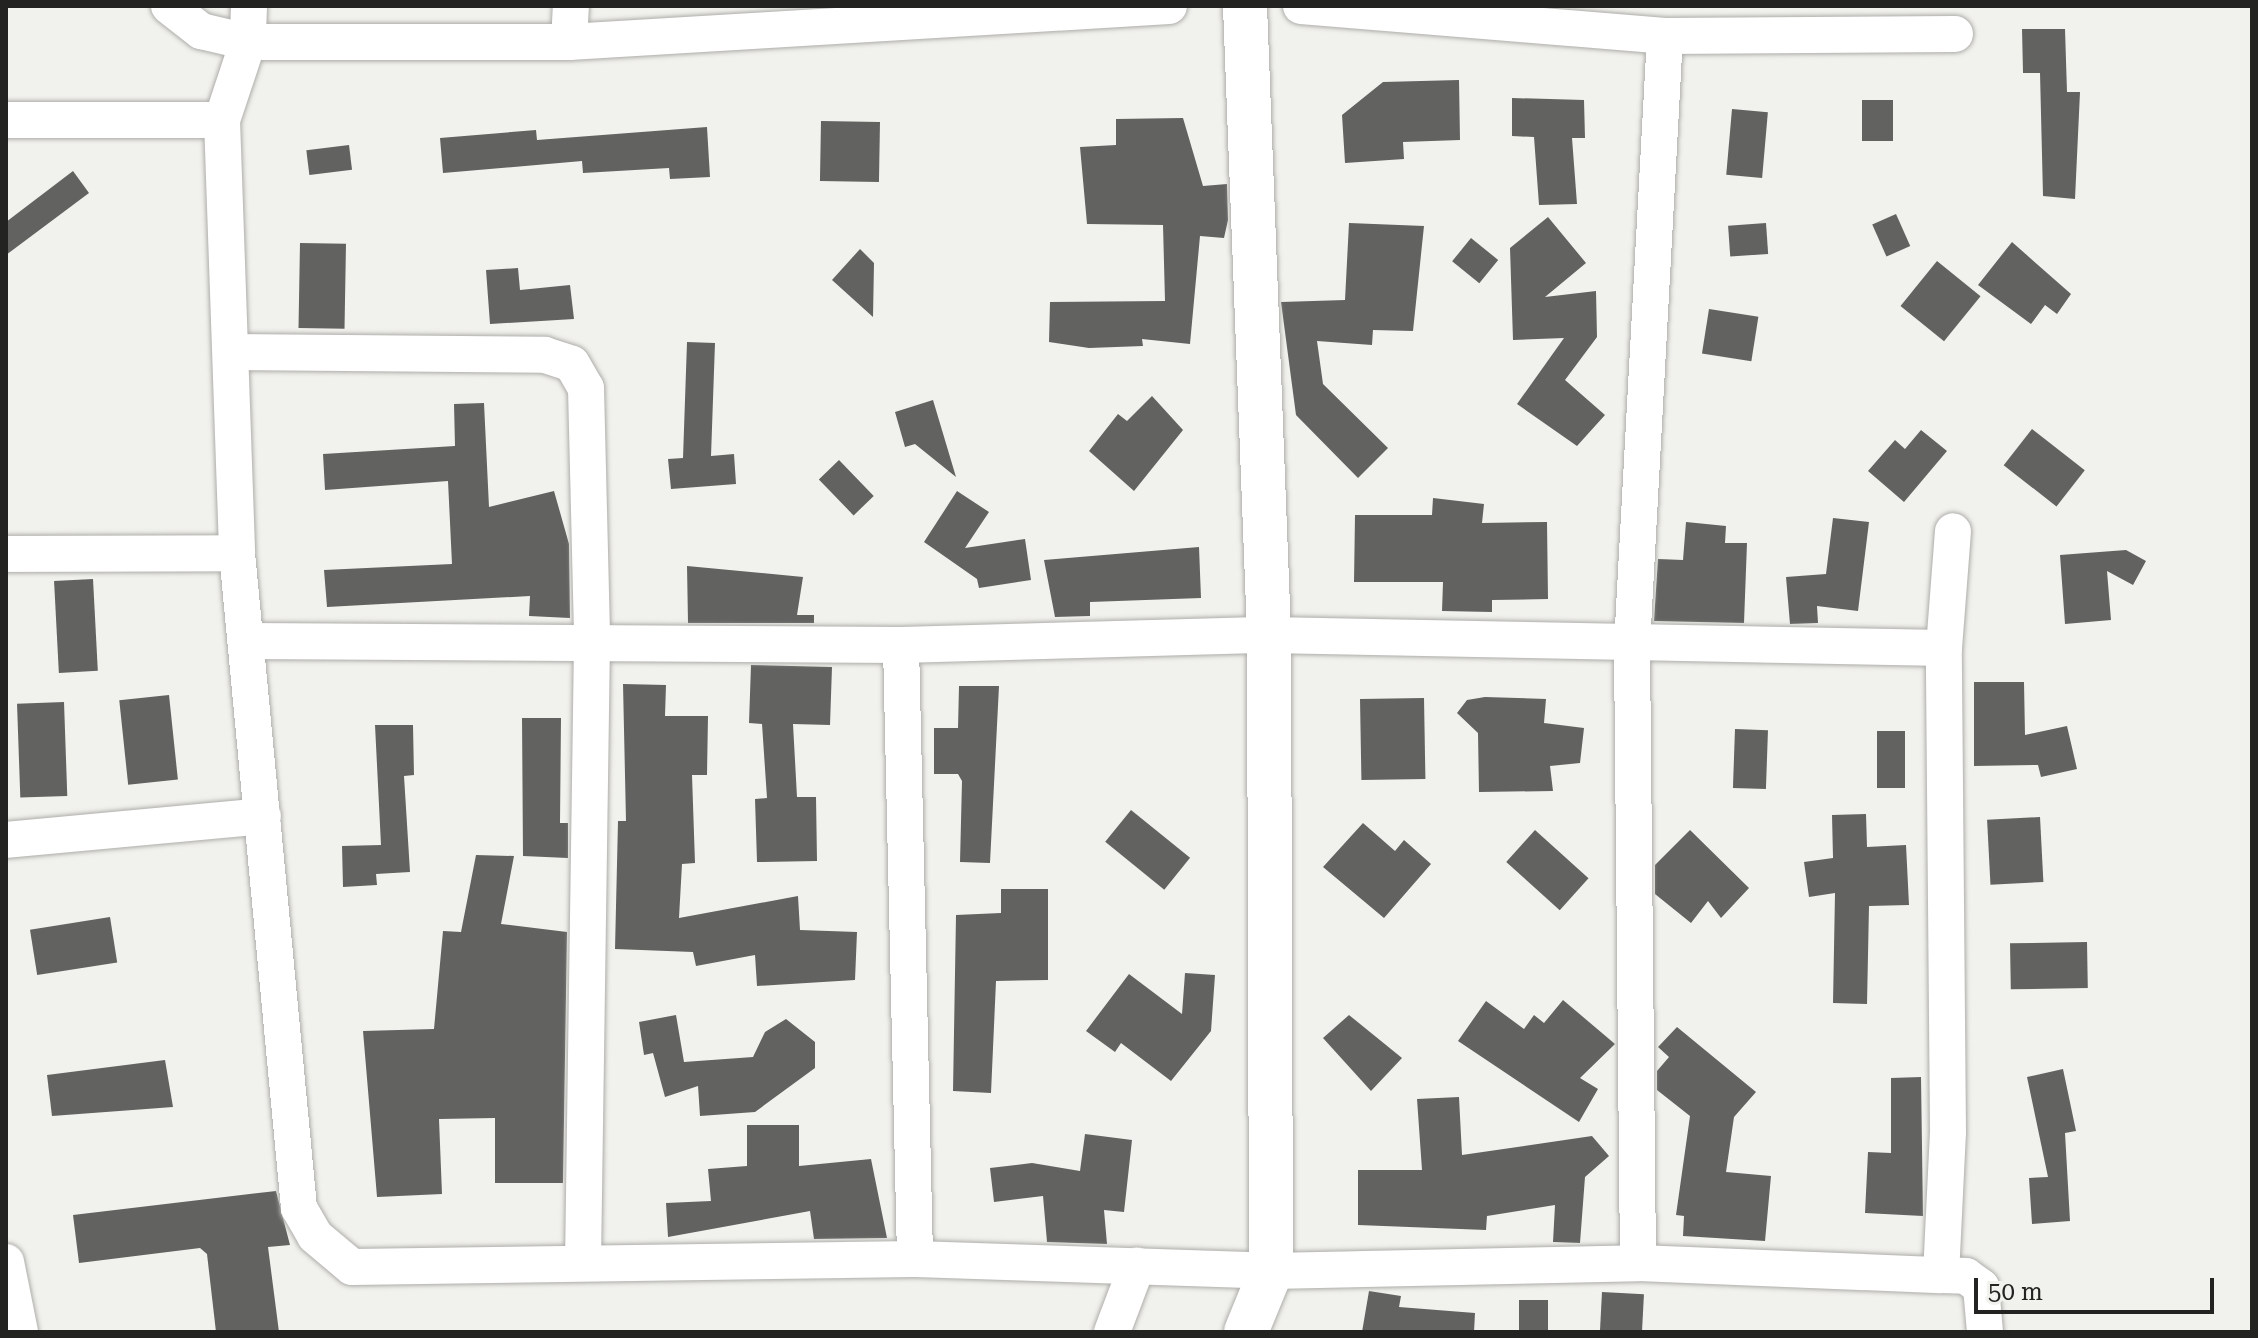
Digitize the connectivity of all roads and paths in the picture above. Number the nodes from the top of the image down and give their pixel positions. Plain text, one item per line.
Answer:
1 (169, 6) edge
2 (249, 6) edge
3 (571, 6) edge
4 (1169, 6) edge
5 (1245, 6) edge
6 (1301, 6) edge
7 (1955, 34) dead end
8 (1665, 36) junction
9 (248, 42) junction
10 (569, 42) junction
11 (6, 120) edge
12 (222, 120) junction
13 (231, 352) junction
14 (1953, 531) dead end
15 (237, 553) junction
16 (6, 554) edge
17 (1269, 635) junction
18 (247, 641) junction
19 (592, 642) junction
20 (901, 645) junction
21 (1632, 645) junction
22 (1944, 648) junction
23 (263, 816) junction
24 (6, 840) edge
25 (915, 1259) junction
26 (6, 1262) edge
27 (583, 1263) junction
28 (1638, 1263) junction
29 (1137, 1266) junction
30 (1271, 1271) junction
31 (1941, 1275) junction
32 (20, 1332) edge
33 (1112, 1332) edge
34 (1246, 1332) edge
35 (1985, 1332) edge

1 - 9 street
2 - 9 street
3 - 10 street
4 - 10 street
5 - 17 street
6 - 8 street
7 - 8 street
8 - 21 street
9 - 10 street
9 - 12 street
11 - 12 street
12 - 13 street
13 - 15 street
13 - 19 street
14 - 22 street
15 - 16 street
15 - 18 street
17 - 20 street
17 - 21 street
17 - 30 street
18 - 19 street
18 - 23 street
19 - 20 street
19 - 27 street
20 - 25 street
21 - 22 street
21 - 28 street
22 - 31 street
23 - 24 street
23 - 27 street
25 - 27 street
25 - 29 street
26 - 32 street
28 - 30 street
28 - 31 street
29 - 30 street
29 - 33 street
30 - 34 street
31 - 35 street

